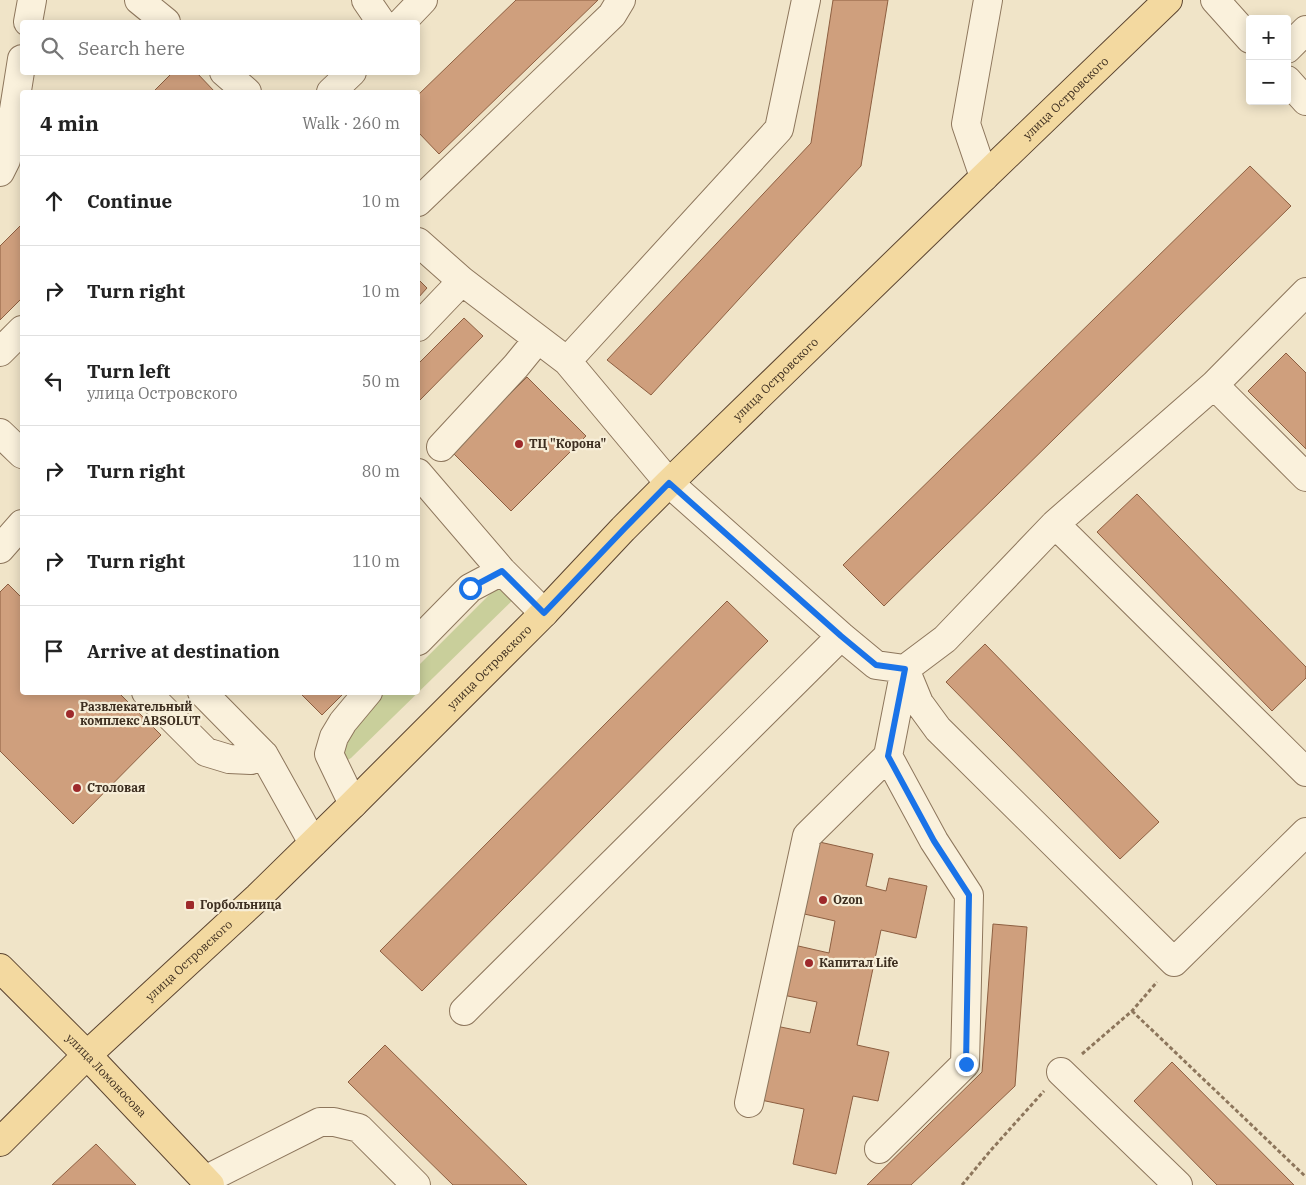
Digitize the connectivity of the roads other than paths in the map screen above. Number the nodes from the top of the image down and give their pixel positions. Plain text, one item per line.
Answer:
1 (32, 0) edge
2 (140, 0) edge
3 (366, 0) edge
4 (423, 0) edge
5 (621, 0) edge
6 (806, 0) edge
7 (988, 0) edge
8 (1168, 0) edge
9 (1215, 0) edge
10 (28, 20) edge
11 (164, 20) edge
12 (380, 20) edge
13 (404, 20) edge
14 (1306, 30) edge
15 (1246, 35) edge
16 (1291, 44) edge
17 (20, 72) edge
18 (227, 75) edge
19 (349, 75) edge
20 (1291, 84) edge
21 (245, 90) edge
22 (333, 90) edge
23 (1306, 101) edge
24 (0, 172) edge
25 (984, 177) junction
26 (420, 200) edge
27 (420, 244) edge
28 (462, 281) junction
29 (1306, 292) edge
30 (420, 325) edge
31 (20, 332) edge
32 (538, 340) junction
33 (0, 352) edge
34 (567, 361) junction
35 (1214, 385) junction
36 (0, 433) edge
37 (441, 447) dead end
38 (20, 452) edge
39 (420, 475) edge
40 (1306, 477) edge
41 (669, 483) junction
42 (1054, 524) junction
43 (20, 526) edge
44 (0, 549) edge
45 (502, 571) junction
46 (544, 613) junction
47 (841, 636) junction
48 (420, 639) edge
49 (905, 669) junction
50 (149, 695) edge
51 (205, 695) edge
52 (366, 695) edge
53 (264, 755) junction
54 (888, 756) junction
55 (1306, 772) edge
56 (353, 804) junction
57 (1306, 832) edge
58 (313, 843) junction
59 (0, 968) edge
60 (464, 1011) dead end
61 (87, 1055) junction
62 (1061, 1072) dead end
63 (749, 1103) dead end
64 (0, 1142) edge
65 (879, 1150) dead end
66 (208, 1183) edge
67 (416, 1185) edge
68 (1178, 1185) edge

1 - 10 lane
2 - 11 lane
3 - 12 lane
4 - 13 lane
5 - 26 lane
6 - 34 lane
7 - 25 lane
8 - 25 main road, улица Островского
9 - 15 lane
14 - 16 lane
17 - 24 lane
18 - 21 lane
19 - 22 lane
20 - 23 lane
25 - 41 main road, улица Островского
27 - 28 lane
28 - 30 lane
28 - 32 lane
29 - 35 lane
31 - 33 lane
32 - 34 lane
32 - 37 lane
34 - 41 lane
35 - 40 lane
35 - 42 lane
36 - 38 lane
39 - 45 lane
41 - 46 main road, улица Островского
41 - 47 lane
42 - 49 lane
42 - 55 lane
43 - 44 lane
45 - 46 lane
45 - 48 lane
46 - 56 main road, улица Островского
47 - 49 lane
47 - 60 lane
49 - 54 lane
49 - 57 lane
50 - 53 lane
51 - 53 lane
52 - 56 lane
53 - 58 lane
54 - 63 lane
54 - 65 lane
56 - 58 main road, улица Островского
58 - 61 main road, улица Островского
59 - 61 main road, улица Ломоносова
61 - 64 main road, улица Островского
61 - 66 main road, улица Ломоносова
62 - 68 lane
66 - 67 lane

